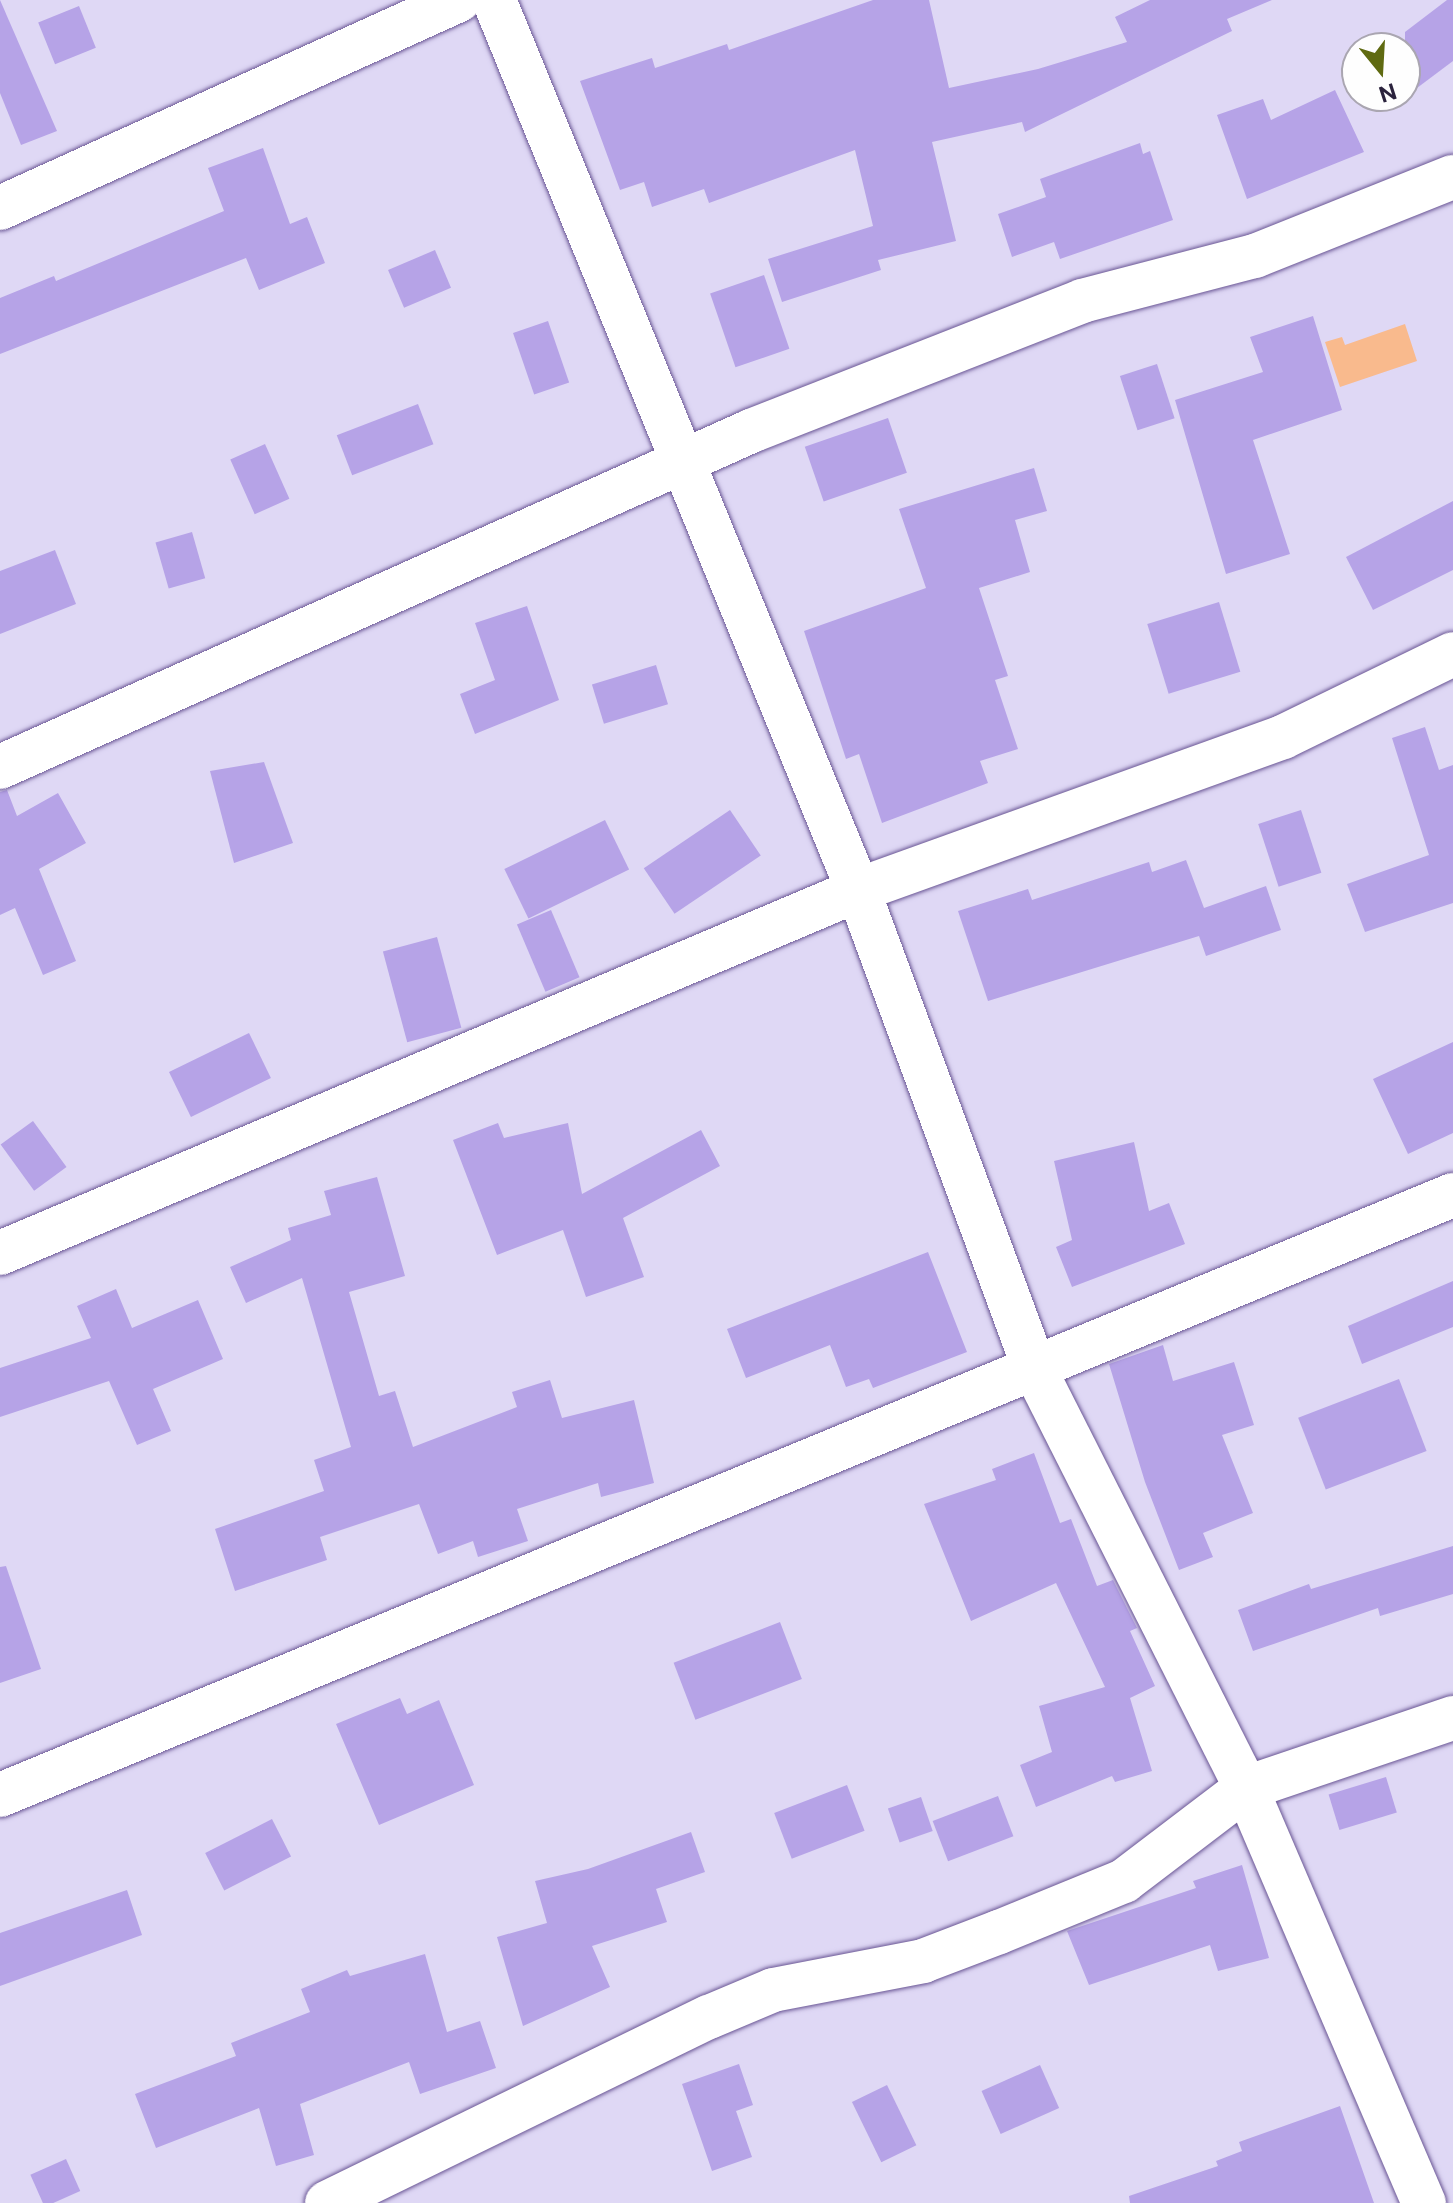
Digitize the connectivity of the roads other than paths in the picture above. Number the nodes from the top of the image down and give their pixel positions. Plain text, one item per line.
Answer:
1 (459, 0) edge
2 (494, 0) edge
3 (1453, 177) edge
4 (0, 208) edge
5 (684, 465) junction
6 (1453, 654) edge
7 (0, 767) edge
8 (858, 890) junction
9 (1453, 1195) edge
10 (0, 1253) edge
11 (1035, 1370) junction
12 (1453, 1718) edge
13 (1246, 1788) junction
14 (0, 1795) edge
15 (327, 2203) edge
16 (1424, 2203) edge

1 - 4 street
2 - 5 street
3 - 5 street
5 - 7 street
5 - 8 street
6 - 8 street
8 - 10 street
8 - 11 street
9 - 11 street
11 - 13 street
11 - 14 street
12 - 13 street
13 - 15 street
13 - 16 street

